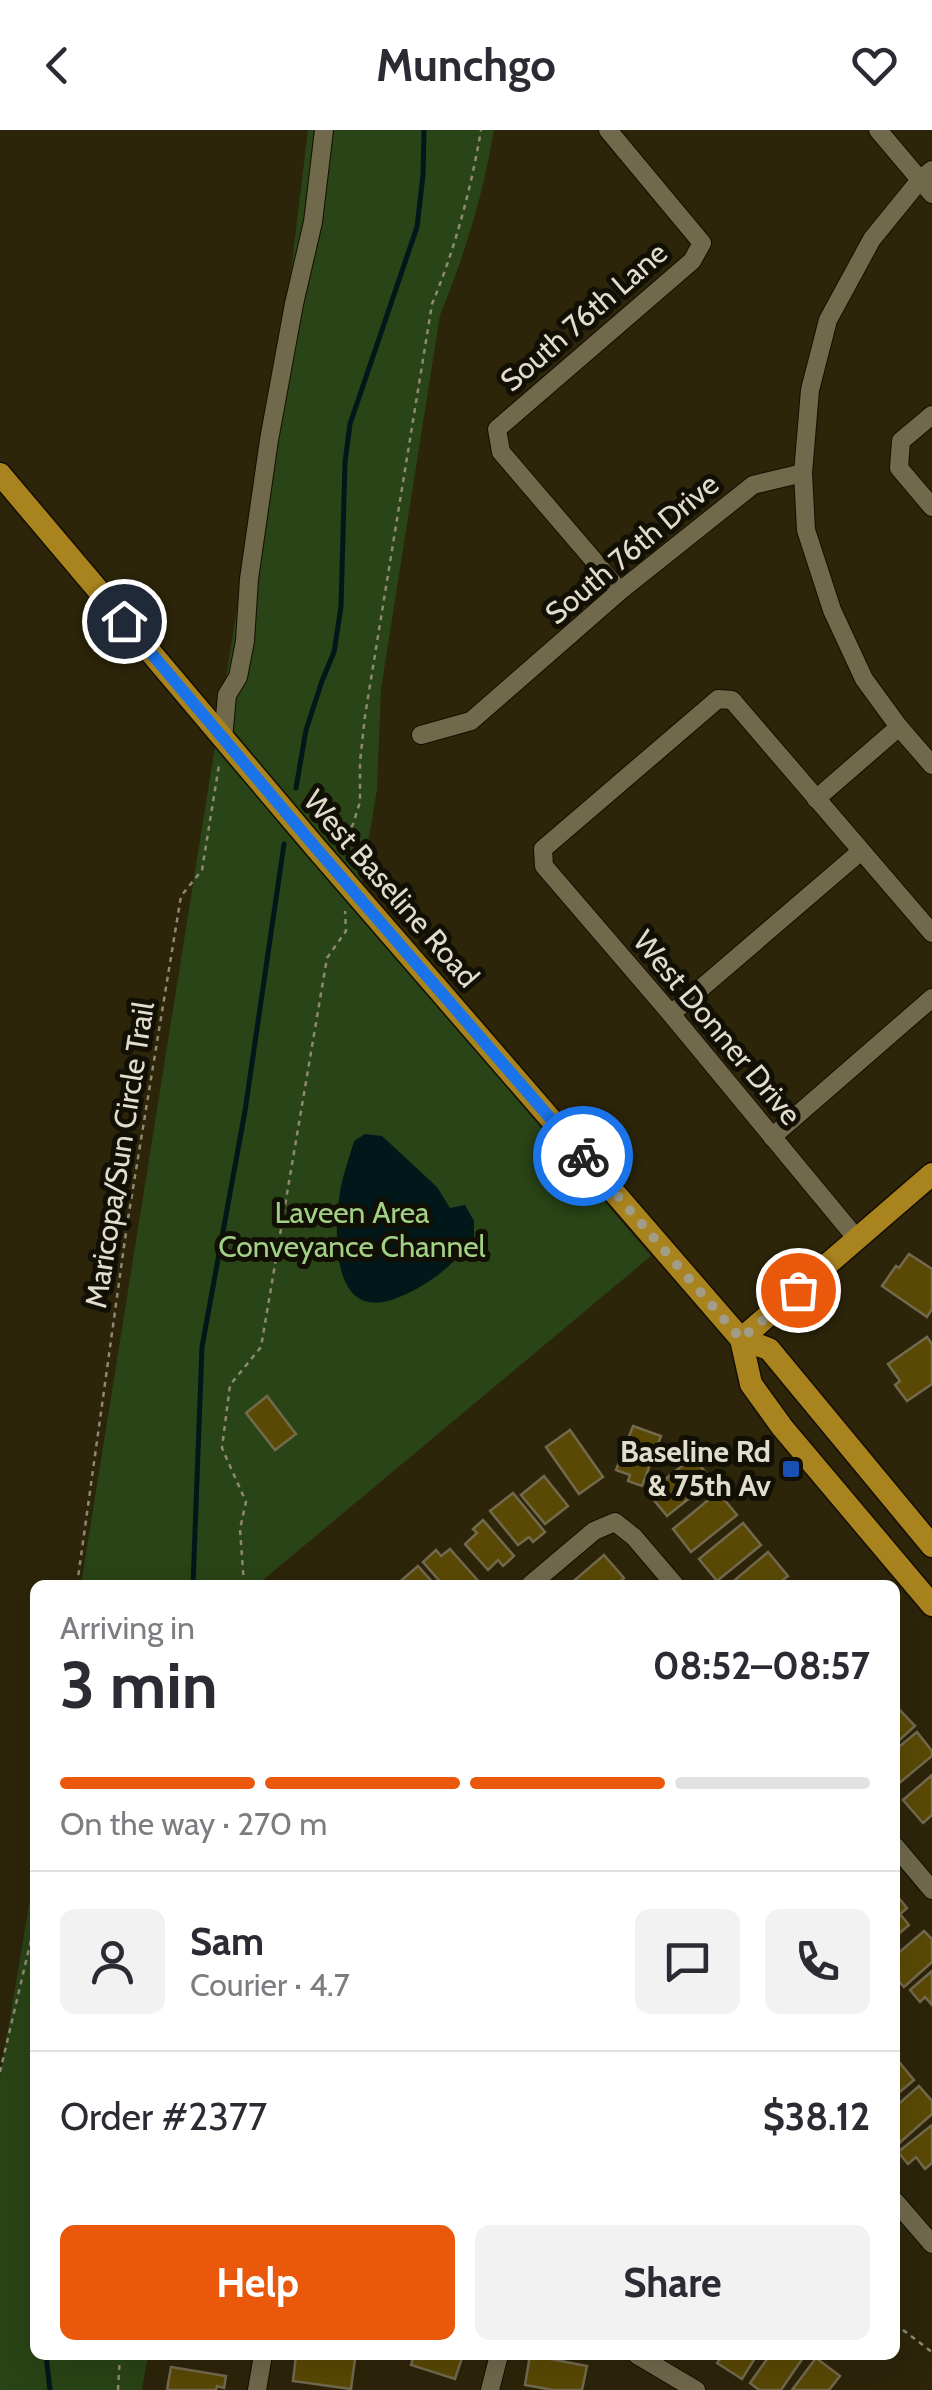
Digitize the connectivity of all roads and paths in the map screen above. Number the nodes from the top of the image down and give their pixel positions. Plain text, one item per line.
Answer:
1 (324, 130) edge
2 (481, 130) edge
3 (608, 130) edge
4 (878, 130) edge
5 (928, 181) edge
6 (932, 415) edge
7 (804, 473) junction
8 (0, 474) edge
9 (932, 507) edge
10 (620, 591) junction
11 (899, 727) junction
12 (421, 735) dead end
13 (223, 739) junction
14 (932, 765) edge
15 (816, 799) junction
16 (860, 852) junction
17 (342, 876) junction
18 (345, 913) dead end
19 (932, 932) edge
20 (932, 998) edge
21 (672, 1014) junction
22 (772, 1137) junction
23 (932, 1174) edge
24 (857, 1239) junction
25 (741, 1339) junction
26 (932, 1546) edge
27 (78, 1580) edge
28 (244, 1580) edge
29 (536, 1580) edge
30 (671, 1580) edge
31 (932, 1605) edge
32 (900, 1852) edge
33 (932, 1890) edge
34 (30, 1945) edge
35 (0, 2072) edge
36 (900, 2206) edge
37 (932, 2244) edge
38 (900, 2328) edge
39 (932, 2352) edge
40 (120, 2360) edge
41 (262, 2360) edge
42 (498, 2360) edge
43 (645, 2360) edge
44 (118, 2390) edge
45 (258, 2390) edge
46 (490, 2390) edge
47 (696, 2390) edge

1 - 13 street
2 - 17 path
3 - 10 street, South 76th Lane
4 - 5 street
5 - 7 street
6 - 9 street
7 - 10 street, South 76th Drive
7 - 11 street
8 - 13 main road, West Baseline Road
10 - 12 street, South 76th Drive
11 - 14 street
11 - 15 street
13 - 17 main road, West Baseline Road
13 - 27 path, Maricopa/Sun Circle Trail
15 - 16 street
15 - 21 street, West Donner Drive
16 - 19 street
16 - 21 street
17 - 25 main road, West Baseline Road
18 - 28 path
20 - 22 street
21 - 22 street, West Donner Drive
22 - 24 street, West Donner Drive
23 - 24 main road
24 - 25 main road
25 - 26 main road, West Baseline Road
25 - 31 main road, West Baseline Road
29 - 30 street
32 - 33 street
34 - 35 path
36 - 37 street
38 - 39 path
40 - 44 path
41 - 45 street
42 - 46 street
43 - 47 street

